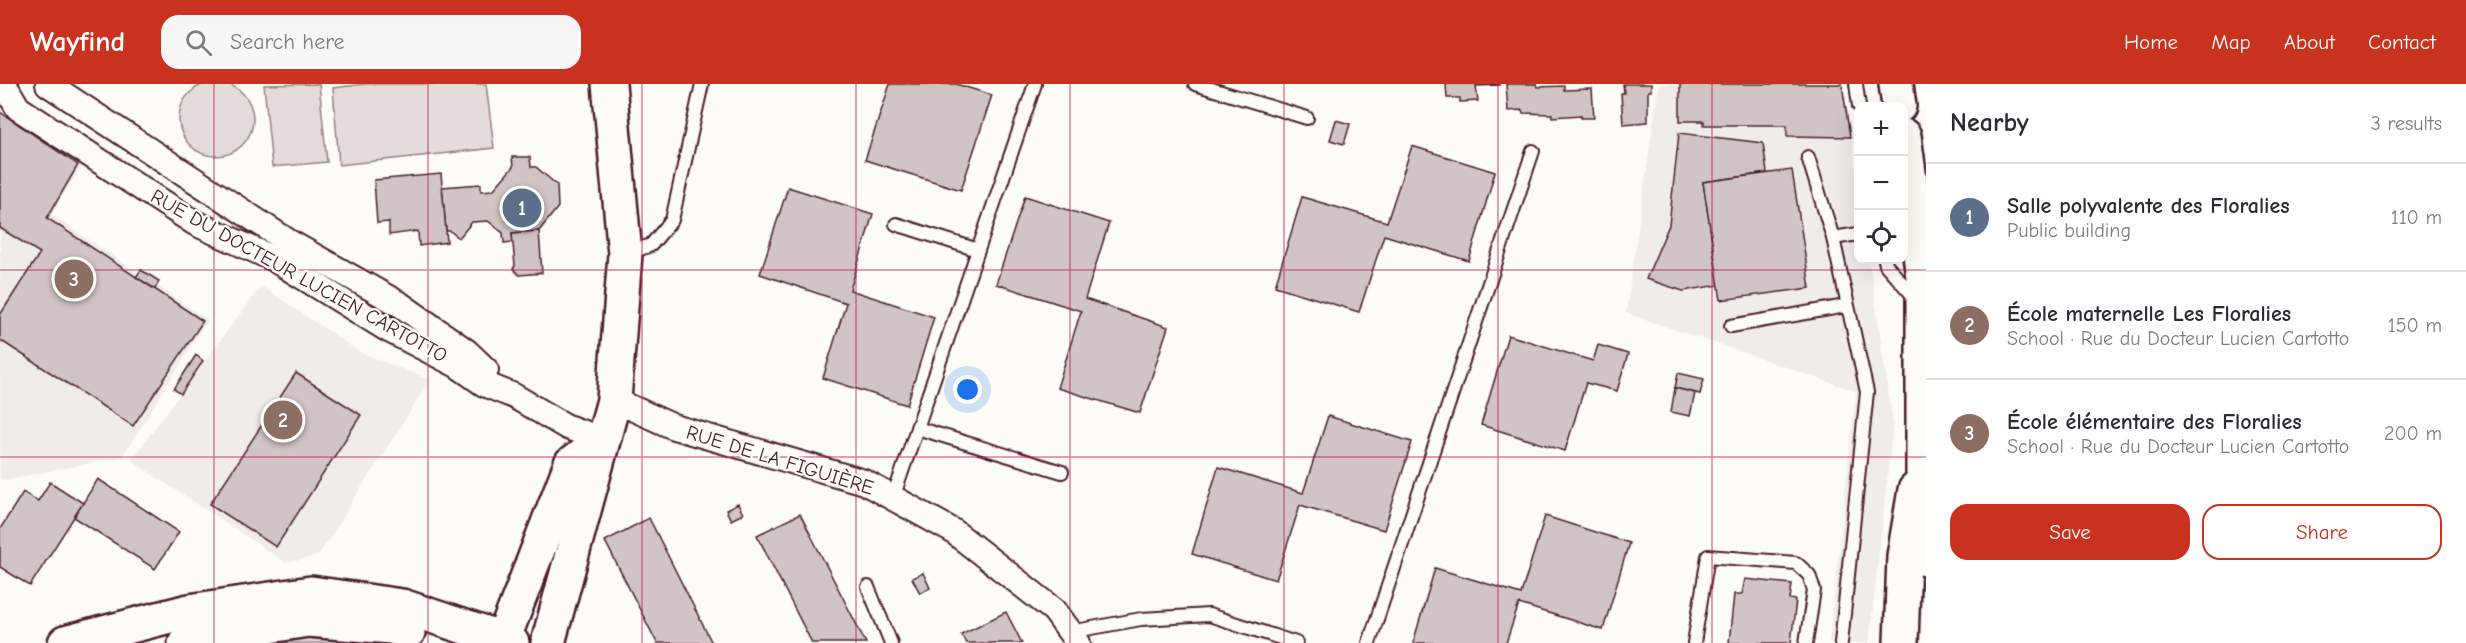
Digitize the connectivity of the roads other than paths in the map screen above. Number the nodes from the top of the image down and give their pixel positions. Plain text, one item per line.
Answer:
1 (3, 84) edge
2 (48, 84) edge
3 (609, 84) edge
4 (702, 84) edge
5 (1035, 84) edge
6 (1195, 84) edge
7 (1856, 84) edge
8 (1896, 84) edge
9 (1858, 102) edge
10 (1898, 102) edge
11 (1307, 118) dead end
12 (1533, 151) dead end
13 (1907, 156) edge
14 (1808, 158) dead end
15 (896, 224) dead end
16 (1854, 235) edge
17 (1833, 238) junction
18 (978, 250) junction
19 (625, 254) junction
20 (1886, 264) edge
21 (1846, 306) junction
22 (1924, 308) junction
23 (1731, 326) dead end
24 (514, 396) junction
25 (614, 400) junction
26 (917, 428) junction
27 (603, 440) junction
28 (1925, 448) edge
29 (1062, 472) dead end
30 (893, 498) junction
31 (540, 542) junction
32 (1926, 558) edge
33 (868, 587) dead end
34 (132, 635) edge
35 (455, 635) edge
36 (1074, 638) edge
37 (507, 642) edge
38 (65, 643) edge
39 (185, 643) edge
40 (548, 643) edge
41 (891, 643) edge
42 (1296, 643) edge
43 (1369, 643) edge
44 (1694, 643) edge
45 (1806, 643) edge
46 (1841, 643) edge
47 (1901, 643) edge

1 - 24 street, RUE DU DOCTEUR LUCIEN CARTOTTO
2 - 24 street, RUE DU DOCTEUR LUCIEN CARTOTTO
3 - 19 main road
4 - 19 lane
5 - 18 lane
6 - 11 lane
7 - 9 lane
8 - 10 main road
12 - 43 lane
13 - 22 main road
14 - 17 lane
15 - 18 lane
16 - 17 lane
17 - 21 lane
18 - 26 lane
19 - 25 main road
20 - 22 lane
21 - 23 lane
21 - 46 lane
22 - 28 main road
24 - 27 street, RUE DU DOCTEUR LUCIEN CARTOTTO
25 - 27 main road
25 - 30 street, RUE DE LA FIGUIÈRE
26 - 29 lane
26 - 30 lane
27 - 31 main road
27 - 40 main road
28 - 32 main road
28 - 47 main road
30 - 36 street, RUE DE LA FIGUIÈRE
31 - 35 main road
31 - 37 main road
33 - 41 lane
34 - 35 main road
34 - 38 main road
35 - 37 main road
35 - 39 main road
36 - 42 lane
44 - 45 lane

